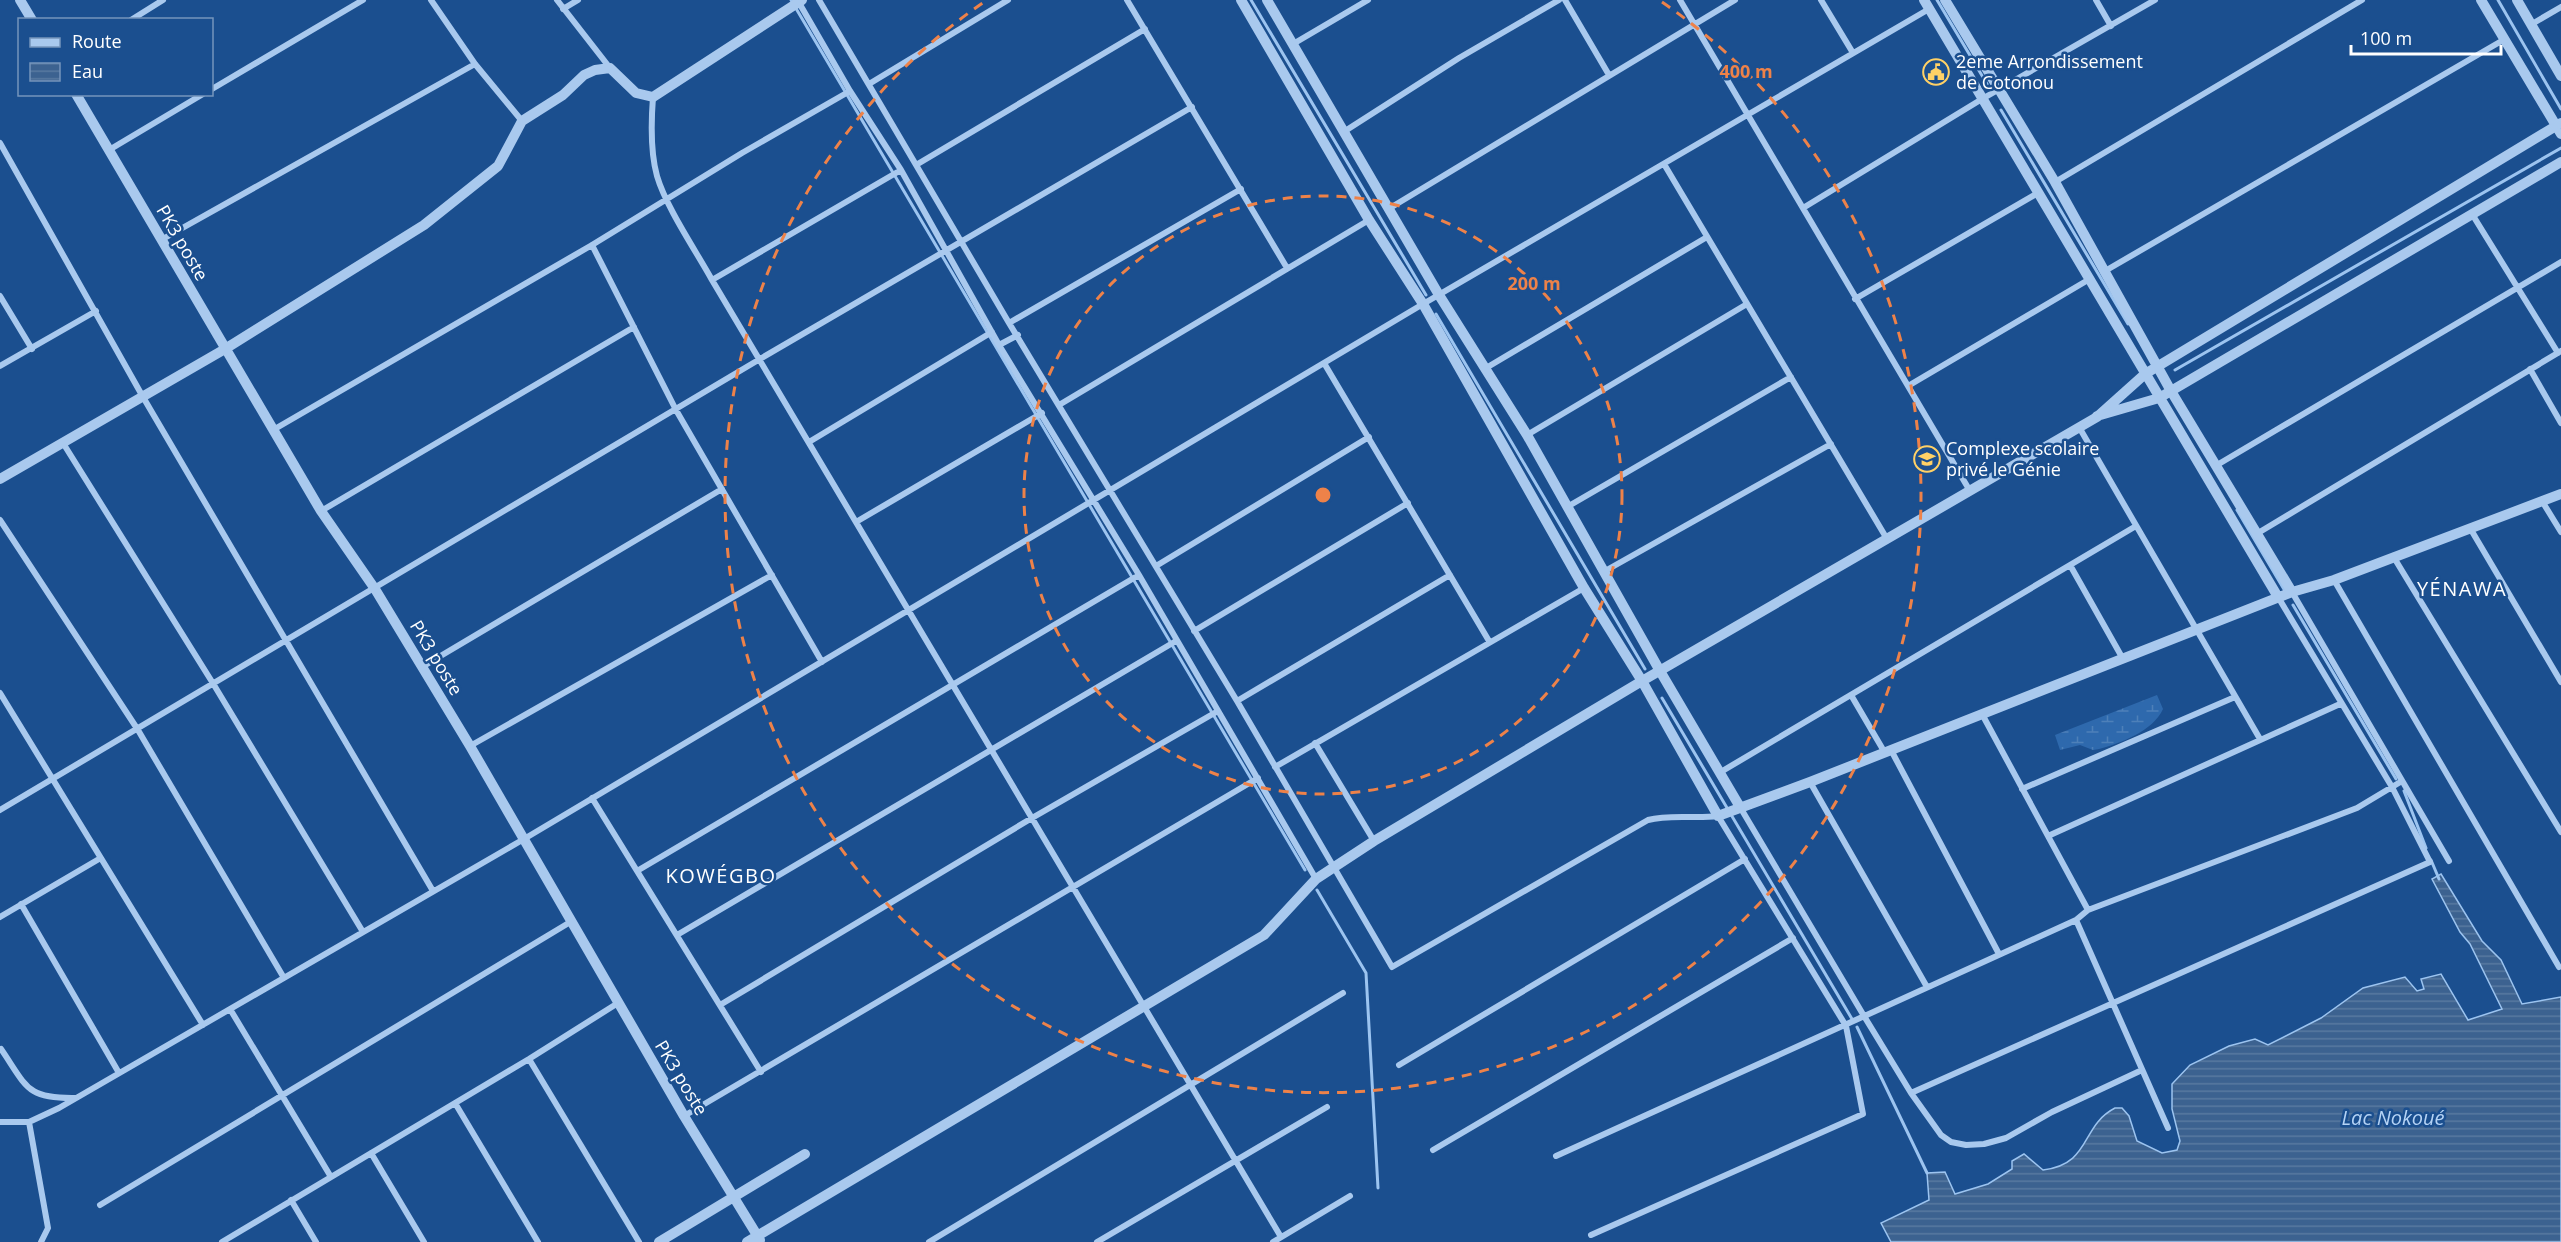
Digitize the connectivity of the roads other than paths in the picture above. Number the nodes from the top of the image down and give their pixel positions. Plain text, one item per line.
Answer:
1 (20, 0) edge
2 (163, 0) edge
3 (363, 0) edge
4 (431, 0) edge
5 (557, 0) edge
6 (578, 0) edge
7 (819, 0) edge
8 (1008, 0) edge
9 (1127, 0) edge
10 (1241, 0) edge
11 (1267, 0) edge
12 (1368, 0) edge
13 (1559, 0) edge
14 (1565, 0) edge
15 (1680, 0) edge
16 (1735, 0) edge
17 (1821, 0) edge
18 (1945, 0) edge
19 (2096, 0) edge
20 (2156, 0) edge
21 (2345, 0) edge
22 (2362, 0) edge
23 (2481, 0) edge
24 (2517, 0) edge
25 (800, 1) edge
26 (1926, 4) edge
27 (2349, 7) junction
28 (2561, 7) edge
29 (563, 9) junction
30 (31, 18) edge
31 (133, 18) edge
32 (2532, 24) junction
33 (1694, 25) junction
34 (2111, 26) junction
35 (1144, 29) junction
36 (2505, 39) junction
37 (1293, 44) junction
38 (1853, 53) junction
39 (475, 64) junction
40 (610, 68) junction
41 (1609, 75) junction
42 (2561, 76) edge
43 (869, 84) junction
44 (213, 89) edge
45 (1998, 90) junction
46 (850, 91) junction
47 (77, 96) edge
48 (200, 96) edge
49 (653, 97) junction
50 (1983, 99) junction
51 (1192, 107) junction
52 (1748, 115) junction
53 (522, 122) junction
54 (2559, 128) edge
55 (1345, 131) junction
56 (0, 143) edge
57 (109, 150) junction
58 (2561, 162) edge
59 (1664, 164) junction
60 (916, 165) junction
61 (901, 171) junction
62 (2055, 182) junction
63 (1241, 189) junction
64 (2038, 193) junction
65 (667, 199) junction
66 (1390, 208) junction
67 (1803, 208) junction
68 (2472, 214) junction
69 (1369, 220) junction
70 (1707, 237) junction
71 (161, 240) junction
72 (962, 243) junction
73 (592, 245) junction
74 (945, 252) junction
75 (2561, 262) edge
76 (1287, 268) junction
77 (2105, 271) junction
78 (712, 280) junction
79 (2088, 280) junction
80 (2517, 288) junction
81 (1439, 295) junction
82 (0, 296) edge
83 (1855, 299) junction
84 (1423, 304) junction
85 (1747, 304) junction
86 (96, 311) junction
87 (1009, 323) junction
88 (634, 327) junction
89 (992, 332) junction
90 (1017, 334) junction
91 (999, 345) junction
92 (32, 349) junction
93 (225, 349) junction
94 (2559, 352) edge
95 (760, 359) junction
96 (1324, 363) junction
97 (2159, 365) junction
98 (0, 366) edge
99 (1486, 368) junction
100 (2530, 369) junction
101 (2145, 374) junction
102 (1791, 377) junction
103 (1908, 386) junction
104 (2171, 391) junction
105 (143, 397) junction
106 (2159, 398) junction
107 (1059, 405) junction
108 (676, 410) junction
109 (1042, 413) junction
110 (2097, 417) junction
111 (2561, 423) edge
112 (2079, 427) junction
113 (273, 430) junction
114 (1527, 435) junction
115 (1368, 438) junction
116 (809, 442) junction
117 (63, 443) junction
118 (1831, 444) junction
119 (2217, 465) junction
120 (0, 479) edge
121 (722, 489) junction
122 (1970, 491) junction
123 (1110, 492) junction
124 (2561, 494) edge
125 (1094, 501) junction
126 (2542, 501) junction
127 (1408, 502) junction
128 (1567, 507) junction
129 (321, 512) junction
130 (0, 520) edge
131 (856, 522) junction
132 (2136, 526) junction
133 (2470, 527) junction
134 (2561, 532) edge
135 (2258, 534) junction
136 (1887, 539) junction
137 (2392, 556) junction
138 (2070, 565) junction
139 (1156, 566) junction
140 (1605, 571) junction
141 (772, 575) junction
142 (1139, 575) junction
143 (1450, 575) junction
144 (2334, 580) junction
145 (375, 588) junction
146 (1584, 588) junction
147 (2292, 592) junction
148 (2278, 597) junction
149 (909, 610) junction
150 (2196, 630) junction
151 (1194, 631) junction
152 (1489, 641) junction
153 (286, 642) junction
154 (1176, 642) junction
155 (2123, 659) junction
156 (822, 662) junction
157 (422, 667) junction
158 (1660, 671) junction
159 (1641, 681) junction
160 (2561, 682) edge
161 (214, 685) junction
162 (953, 685) junction
163 (0, 693) edge
164 (1851, 695) junction
165 (2235, 697) junction
166 (1237, 701) junction
167 (2340, 704) junction
168 (1218, 711) junction
169 (1982, 714) junction
170 (138, 730) junction
171 (2260, 739) junction
172 (1315, 743) junction
173 (470, 746) junction
174 (991, 750) junction
175 (1888, 752) junction
176 (1275, 767) junction
177 (1719, 773) junction
178 (1258, 778) junction
179 (54, 779) junction
180 (2402, 781) junction
181 (1810, 782) junction
182 (2392, 787) junction
183 (2022, 789) junction
184 (592, 798) junction
185 (1740, 807) junction
186 (0, 810) edge
187 (1718, 816) junction
188 (1032, 818) junction
189 (2561, 832) edge
190 (2048, 836) junction
191 (524, 839) junction
192 (1374, 841) junction
193 (1745, 858) junction
194 (99, 859) junction
195 (2449, 861) dead end
196 (1332, 868) junction
197 (638, 871) junction
198 (1316, 879) junction
199 (1072, 886) junction
200 (433, 891) junction
201 (21, 904) junction
202 (2088, 910) junction
203 (0, 916) edge
204 (2076, 920) junction
205 (572, 921) junction
206 (363, 932) junction
207 (677, 935) junction
208 (1793, 938) junction
209 (1999, 954) junction
210 (2559, 968) dead end
211 (284, 978) junction
212 (1927, 987) junction
213 (1343, 993) dead end
214 (2112, 1002) junction
215 (618, 1004) junction
216 (720, 1005) junction
217 (1144, 1006) junction
218 (231, 1009) junction
219 (1864, 1016) junction
220 (203, 1025) junction
221 (1846, 1026) junction
222 (1, 1049) edge
223 (529, 1059) junction
224 (1399, 1065) dead end
225 (2142, 1070) junction
226 (761, 1072) junction
227 (119, 1073) junction
228 (1191, 1085) junction
229 (1911, 1093) junction
230 (282, 1096) junction
231 (76, 1098) junction
232 (455, 1103) junction
233 (1327, 1107) dead end
234 (684, 1116) junction
235 (0, 1122) edge
236 (29, 1122) junction
237 (2168, 1128) dead end
238 (1433, 1149) dead end
239 (371, 1153) junction
240 (805, 1154) dead end
241 (1556, 1156) dead end
242 (1236, 1161) junction
243 (330, 1177) junction
244 (734, 1196) junction
245 (1350, 1196) dead end
246 (291, 1200) junction
247 (100, 1205) dead end
248 (1591, 1235) dead end
249 (1281, 1238) junction
250 (759, 1239) edge
251 (40, 1242) edge
252 (222, 1242) edge
253 (316, 1242) edge
254 (424, 1242) edge
255 (538, 1242) edge
256 (639, 1242) edge
257 (659, 1242) edge
258 (747, 1242) edge
259 (929, 1242) edge
260 (1097, 1242) edge
261 (1273, 1242) edge

1 - 30 street
2 - 31 street
3 - 44 street
4 - 39 street
5 - 29 street
6 - 29 street
7 - 43 street
8 - 43 street
9 - 35 street
10 - 69 street
11 - 37 street
12 - 37 street
13 - 55 street
14 - 41 street
15 - 33 street
16 - 33 street
17 - 38 street
18 - 45 street
19 - 34 street
20 - 34 street
21 - 27 street
22 - 27 street
23 - 36 street
24 - 32 street
25 - 46 street
25 - 49 street
26 - 38 street
26 - 50 street
27 - 62 street
28 - 32 street
29 - 40 street
32 - 42 street
33 - 41 street
33 - 52 street
34 - 45 street
35 - 51 street
35 - 60 street
36 - 54 street
36 - 77 street
37 - 55 street
38 - 52 street
39 - 53 street
39 - 71 street
40 - 49 street
40 - 53 street
41 - 66 street
43 - 60 street
45 - 50 street
45 - 62 street
46 - 61 street
46 - 65 street
47 - 57 street, PK3 poste
48 - 57 street
49 - 65 street
50 - 64 street
50 - 67 street
51 - 63 street
51 - 72 street
52 - 59 street
52 - 67 street
53 - 93 street
54 - 97 street
55 - 66 street
56 - 86 street
57 - 71 street, PK3 poste
58 - 68 street
59 - 70 street
59 - 81 street
60 - 72 street
61 - 74 street
61 - 78 street
62 - 77 street
63 - 76 street
63 - 87 street
64 - 79 street
64 - 83 street
65 - 73 street
65 - 78 street
66 - 81 street
67 - 83 street
68 - 80 street
68 - 104 street
69 - 76 street
69 - 84 street
70 - 85 street
70 - 99 street
71 - 93 street, PK3 poste
72 - 74 street
72 - 87 street
73 - 88 street
73 - 113 street
74 - 89 street
74 - 95 street
75 - 80 street
76 - 107 street
77 - 97 street
78 - 95 street
79 - 101 street
79 - 103 street
80 - 94 street
80 - 119 street
81 - 84 street
81 - 99 street
82 - 92 street
83 - 103 street
84 - 96 street
84 - 146 street
85 - 102 street
85 - 114 street
86 - 92 street
86 - 105 street
87 - 90 street
88 - 108 street
88 - 129 street
89 - 91 street
89 - 116 street
90 - 91 street
90 - 107 street
91 - 109 street
92 - 98 street
93 - 105 street
93 - 113 street, PK3 poste
94 - 100 street
95 - 108 street
95 - 116 street
96 - 115 street
96 - 123 street
97 - 101 street
97 - 104 street
99 - 114 street
100 - 111 street
100 - 135 street
101 - 106 street
101 - 110 street
102 - 118 street
102 - 128 street
103 - 122 street
104 - 106 street
104 - 119 street
105 - 117 street
105 - 153 street
106 - 110 street
106 - 148 street
107 - 123 street
108 - 121 street
108 - 145 street
109 - 125 street
109 - 131 street
110 - 112 street
112 - 122 street
112 - 132 street
113 - 129 street, PK3 poste
114 - 128 street
115 - 127 street
115 - 139 street
116 - 131 street
117 - 120 street
117 - 161 street
118 - 136 street
118 - 140 street
119 - 135 street
121 - 141 street
121 - 157 street
122 - 136 street
123 - 125 street
123 - 139 street
124 - 126 street
125 - 142 street
125 - 149 street
126 - 133 street
126 - 134 street
127 - 143 street
127 - 151 street
128 - 140 street
129 - 145 street, PK3 poste
130 - 170 street
131 - 149 street
132 - 138 street
132 - 150 street
133 - 137 street
133 - 160 street
135 - 147 street
136 - 158 street
137 - 144 street
137 - 189 street
138 - 155 street
138 - 164 street
139 - 151 street
140 - 158 street
141 - 156 street
141 - 173 street
142 - 154 street
142 - 162 street
143 - 152 street
143 - 166 street
144 - 147 street
144 - 210 street
145 - 153 street
145 - 157 street, PK3 poste
146 - 152 street
146 - 159 street
147 - 148 street
147 - 180 street
148 - 150 street
148 - 167 street
149 - 156 street
149 - 162 street
150 - 155 street
150 - 165 street
151 - 166 street
152 - 172 street
153 - 161 street
153 - 200 street
154 - 168 street
154 - 174 street
155 - 169 street
156 - 184 street
157 - 173 street, PK3 poste
158 - 159 street
158 - 177 street
159 - 187 street
159 - 192 street
161 - 170 street
161 - 206 street
162 - 174 street
162 - 197 street
163 - 179 street
164 - 175 street
164 - 177 street
165 - 171 street
165 - 183 street
166 - 176 street
167 - 171 street
167 - 182 street
168 - 178 street
168 - 188 street
169 - 175 street
169 - 183 street
170 - 179 street
170 - 211 street
171 - 190 street
172 - 176 street
172 - 192 street
173 - 191 street, PK3 poste
174 - 188 street
174 - 207 street
175 - 181 street
175 - 209 street
176 - 196 street
177 - 185 street
178 - 198 street
178 - 199 street
179 - 186 street
179 - 194 street
180 - 182 street
180 - 195 street
181 - 185 street
181 - 212 street
182 - 202 street
182 - 214 street
183 - 190 street
184 - 191 street
184 - 197 street
185 - 187 street
185 - 219 street
187 - 193 street
187 - 196 street
188 - 199 street
188 - 216 street
190 - 202 street
191 - 200 street
191 - 205 street, PK3 poste
192 - 196 street
193 - 208 street
193 - 224 street
194 - 201 street
194 - 220 street
196 - 198 street
197 - 207 street
198 - 217 street
199 - 217 street
199 - 226 street
200 - 206 street
201 - 203 street
201 - 227 street
202 - 204 street
204 - 209 street
204 - 214 street
205 - 215 street, PK3 poste
205 - 230 street
206 - 211 street
207 - 216 street
208 - 221 street
208 - 238 street
209 - 212 street
211 - 218 street
212 - 219 street
213 - 228 street
214 - 225 street
214 - 229 street
215 - 223 street
215 - 234 street, PK3 poste
216 - 226 street
217 - 228 street
217 - 250 street
218 - 220 street
218 - 230 street
219 - 221 street
219 - 229 street
220 - 227 street
221 - 241 street
221 - 248 street
222 - 231 street
223 - 232 street
223 - 256 street
225 - 229 street
225 - 237 street
226 - 234 street
227 - 231 street
228 - 242 street
228 - 259 street
230 - 243 street
230 - 247 street
231 - 236 street
232 - 239 street
232 - 255 street
233 - 242 street
234 - 244 street, PK3 poste
235 - 236 street
236 - 251 street
239 - 243 street
239 - 254 street
240 - 244 street
242 - 249 street
242 - 260 street
243 - 246 street
244 - 250 street, PK3 poste
244 - 257 street
245 - 249 street
246 - 252 street
246 - 253 street
249 - 261 street
250 - 258 street

